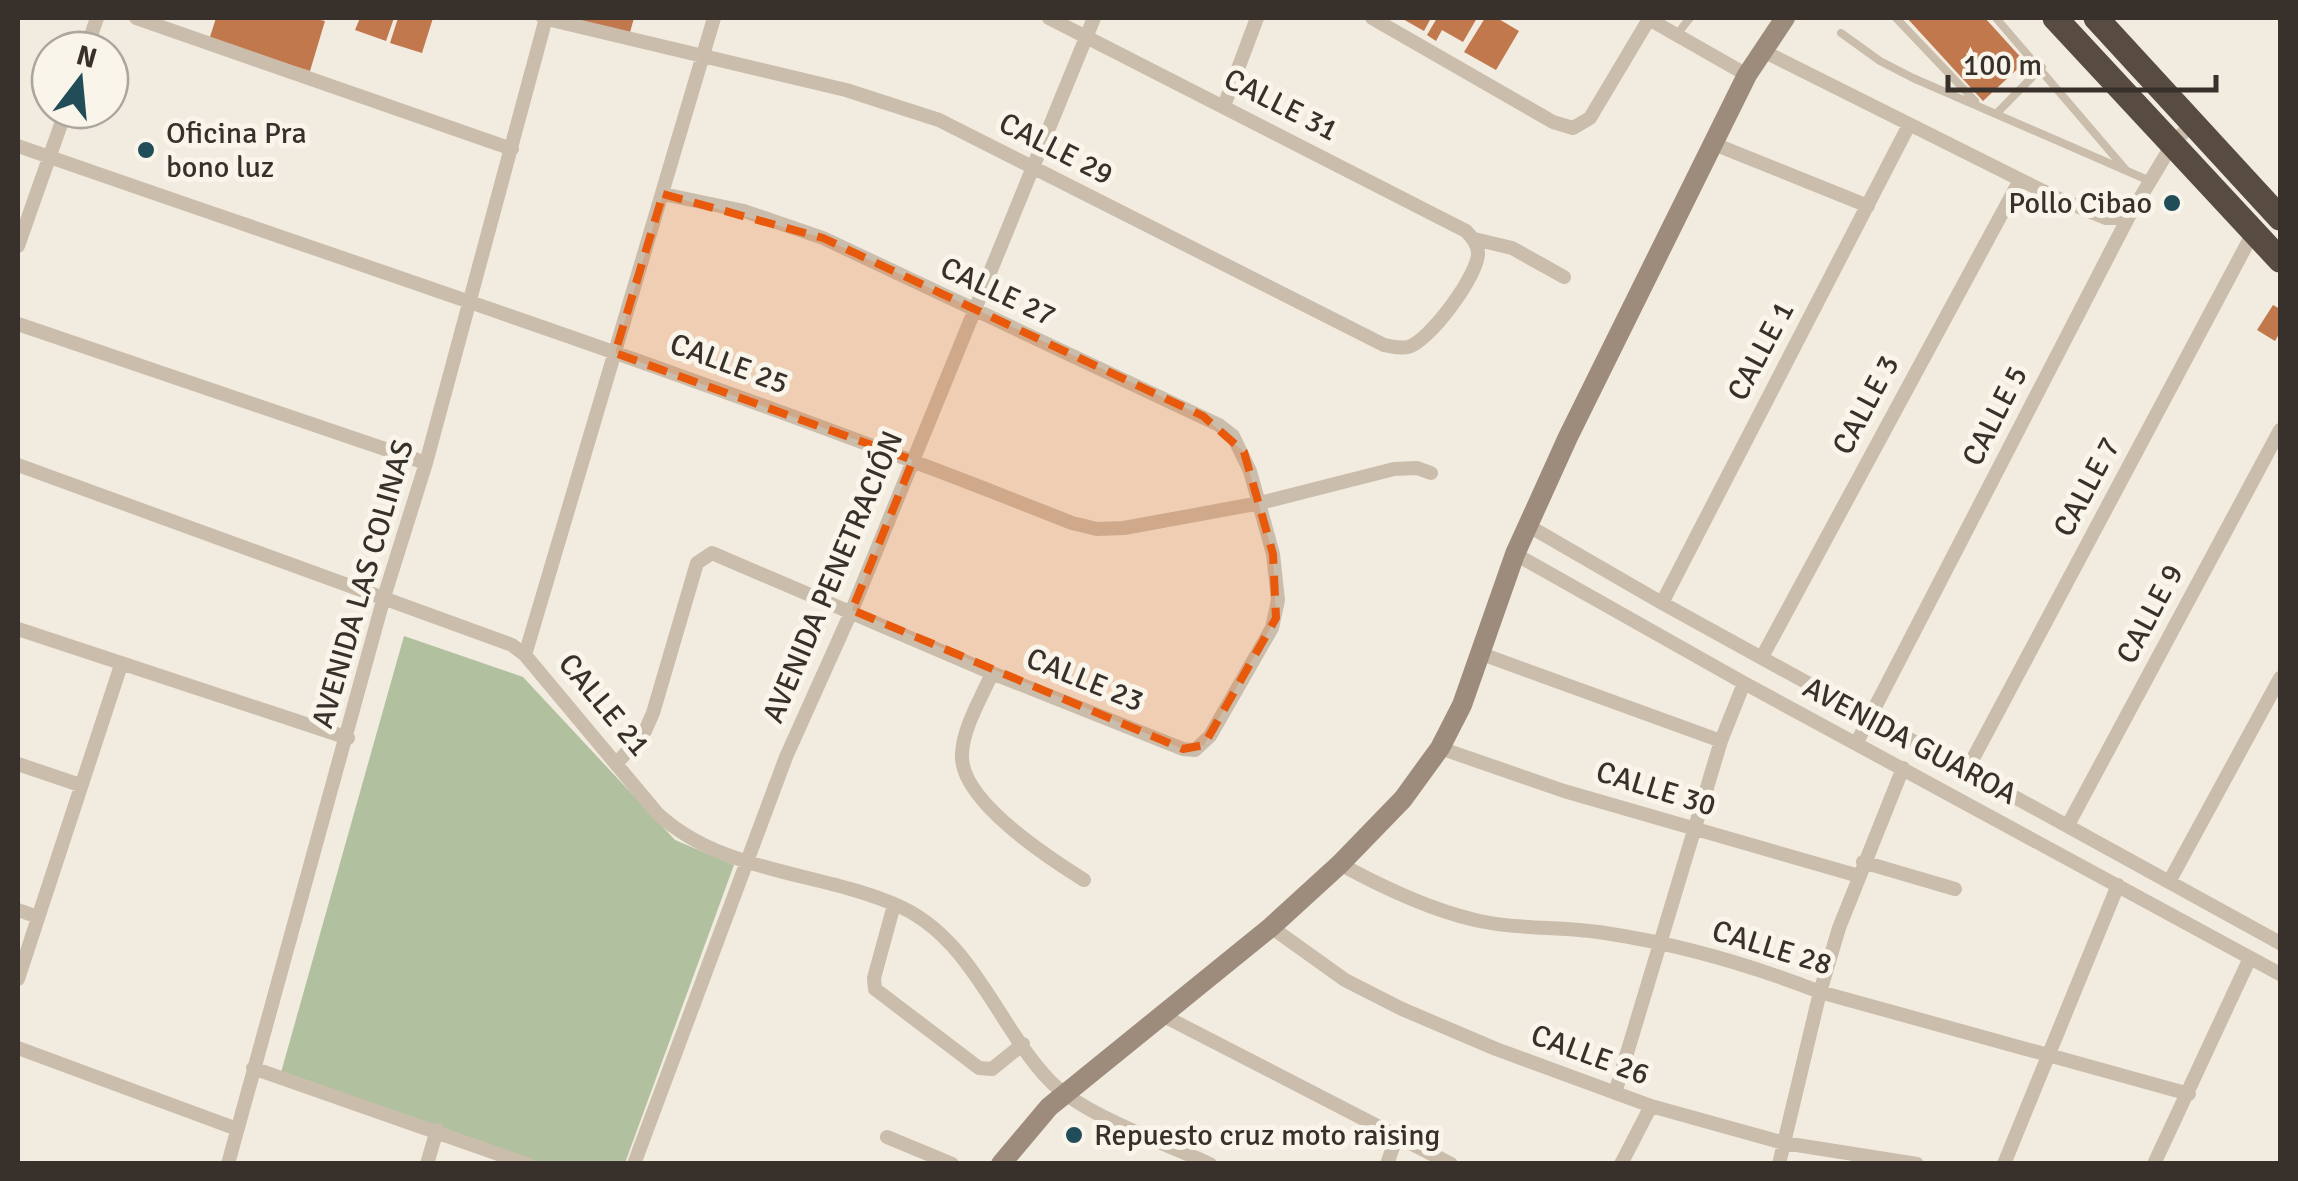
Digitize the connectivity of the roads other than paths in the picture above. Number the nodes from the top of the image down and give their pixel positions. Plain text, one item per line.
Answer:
1 (136, 18) edge
2 (545, 18) edge
3 (714, 18) edge
4 (1049, 18) edge
5 (1094, 18) edge
6 (1258, 18) edge
7 (1372, 18) edge
8 (1648, 18) edge
9 (1690, 18) edge
10 (1784, 18) edge
11 (1896, 18) edge
12 (1996, 18) edge
13 (2055, 18) edge
14 (2096, 18) edge
15 (1840, 33) dead end
16 (1677, 34) junction
17 (1086, 37) junction
18 (1762, 50) junction
19 (703, 58) junction
20 (2042, 67) junction
21 (1747, 75) junction
22 (1978, 105) junction
23 (1224, 106) junction
24 (1998, 113) junction
25 (2194, 122) junction
26 (1909, 125) junction
27 (59, 130) edge
28 (2172, 143) junction
29 (1714, 144) junction
30 (18, 146) edge
31 (512, 149) junction
32 (50, 158) junction
33 (1032, 168) junction
34 (2128, 172) junction
35 (2020, 180) junction
36 (2150, 181) junction
37 (664, 194) junction
38 (1868, 206) junction
39 (2277, 206) edge
40 (2128, 218) junction
41 (2254, 232) junction
42 (1476, 245) junction
43 (18, 246) edge
44 (2280, 260) edge
45 (1564, 277) dead end
46 (469, 302) junction
47 (974, 312) junction
48 (18, 324) edge
49 (614, 352) junction
50 (2280, 430) edge
51 (913, 460) junction
52 (426, 463) junction
53 (18, 465) edge
54 (1431, 472) dead end
55 (1260, 503) junction
56 (1528, 524) junction
57 (1515, 554) junction
58 (384, 597) junction
59 (1662, 603) junction
60 (852, 610) junction
61 (18, 629) edge
62 (1478, 653) junction
63 (525, 654) junction
64 (1762, 658) junction
65 (121, 665) junction
66 (992, 672) junction
67 (2280, 678) edge
68 (1744, 683) junction
69 (1871, 716) junction
70 (348, 738) junction
71 (1720, 742) junction
72 (1857, 742) junction
73 (1440, 748) junction
74 (18, 764) edge
75 (617, 764) junction
76 (1903, 768) junction
77 (1968, 768) junction
78 (80, 785) junction
79 (2068, 825) junction
80 (1693, 829) junction
81 (744, 860) junction
82 (1340, 864) junction
83 (1861, 869) junction
84 (1084, 880) dead end
85 (2169, 882) junction
86 (2118, 885) junction
87 (1955, 889) dead end
88 (894, 905) junction
89 (18, 910) edge
90 (38, 917) junction
91 (1271, 927) junction
92 (2279, 939) edge
93 (1660, 944) junction
94 (2250, 958) junction
95 (2280, 974) edge
96 (18, 979) edge
97 (1820, 992) junction
98 (1160, 1014) junction
99 (1022, 1044) junction
100 (18, 1048) edge
101 (2051, 1055) junction
102 (253, 1068) junction
103 (1615, 1093) junction
104 (1066, 1094) junction
105 (2188, 1094) junction
106 (1651, 1106) junction
107 (237, 1129) junction
108 (437, 1130) junction
109 (1397, 1136) junction
110 (887, 1138) dead end
111 (1784, 1144) junction
112 (1007, 1162) edge
113 (228, 1164) edge
114 (427, 1164) edge
115 (527, 1164) edge
116 (634, 1164) edge
117 (952, 1164) edge
118 (1210, 1164) edge
119 (1387, 1164) edge
120 (1451, 1164) edge
121 (1621, 1164) edge
122 (1778, 1164) edge
123 (1917, 1164) edge
124 (2004, 1164) edge
125 (2154, 1164) edge

1 - 31 street
2 - 19 street, CALLE 29
2 - 31 street, AVENIDA LAS COLINAS
3 - 19 street
4 - 17 street, CALLE 31
5 - 17 street, AVENIDA PENETRACIÓN
6 - 23 street
7 - 8 street
8 - 16 street
9 - 16 lane
10 - 18 main road
11 - 22 lane
12 - 20 lane
13 - 28 highway
14 - 25 highway
15 - 22 lane
16 - 21 street
17 - 23 street, CALLE 31
17 - 33 street, AVENIDA PENETRACIÓN
18 - 21 main road
18 - 26 street
19 - 33 street, CALLE 29
19 - 37 street
20 - 24 lane
20 - 34 lane
21 - 29 main road
22 - 24 lane
23 - 42 street, CALLE 31
24 - 34 lane
25 - 28 street, CALLE 5
25 - 39 highway
26 - 35 street
26 - 38 street, CALLE 1
27 - 32 street
28 - 36 street, CALLE 5
28 - 41 highway
29 - 38 street
29 - 56 main road
30 - 32 street, CALLE 25
31 - 46 street, AVENIDA LAS COLINAS
32 - 43 street
32 - 46 street, CALLE 25
33 - 42 street, CALLE 29
33 - 47 street, AVENIDA PENETRACIÓN
34 - 36 lane
35 - 40 street
35 - 64 street, CALLE 3
36 - 40 street, CALLE 5
37 - 47 street, CALLE 27
37 - 49 street
38 - 59 street, CALLE 1
40 - 69 street, CALLE 5
41 - 44 highway
41 - 77 street, CALLE 7
42 - 45 street, CALLE 31
46 - 49 street, CALLE 25
46 - 52 street, AVENIDA LAS COLINAS
47 - 51 street, AVENIDA PENETRACIÓN
47 - 55 street, CALLE 27
48 - 52 street
49 - 51 street, CALLE 25
49 - 63 street
50 - 79 street, CALLE 9
51 - 55 street, CALLE 25
51 - 60 street, AVENIDA PENETRACIÓN
52 - 58 street, AVENIDA LAS COLINAS
53 - 58 street, CALLE 21
54 - 55 street, CALLE 25
55 - 66 street, CALLE 23
56 - 57 main road
56 - 59 street, AVENIDA GUAROA
57 - 62 main road
57 - 68 street, AVENIDA GUAROA
58 - 63 street, CALLE 21
58 - 70 street, AVENIDA LAS COLINAS
59 - 64 street, AVENIDA GUAROA
60 - 66 street, CALLE 23
60 - 75 street, CALLE 23
60 - 81 street, AVENIDA PENETRACIÓN
61 - 65 street
62 - 71 street
62 - 73 main road
63 - 75 street, CALLE 21
64 - 69 street, AVENIDA GUAROA
65 - 70 street
65 - 78 street
66 - 84 street
67 - 85 street
68 - 71 street
68 - 72 street, AVENIDA GUAROA
69 - 72 street, CALLE 5
69 - 77 street, AVENIDA GUAROA
70 - 102 street, AVENIDA LAS COLINAS
71 - 80 street
72 - 76 street, AVENIDA GUAROA
73 - 80 street, CALLE 30
73 - 82 main road
74 - 78 street
75 - 81 street, CALLE 21
76 - 83 street
76 - 86 street, AVENIDA GUAROA
77 - 79 street, AVENIDA GUAROA
78 - 90 street
79 - 85 street, AVENIDA GUAROA
80 - 83 street, CALLE 30
80 - 93 street
81 - 88 street, CALLE 21
81 - 116 street, AVENIDA PENETRACIÓN
82 - 91 main road
82 - 93 street, CALLE 28
83 - 87 street, CALLE 30
83 - 97 street
85 - 92 street, AVENIDA GUAROA
86 - 94 street, AVENIDA GUAROA
86 - 101 street
88 - 99 street, CALLE 21
88 - 99 street
89 - 90 street
90 - 96 street
91 - 98 main road
91 - 103 street, CALLE 26
93 - 97 street, CALLE 28
93 - 103 street
94 - 95 street, AVENIDA GUAROA
94 - 105 street
97 - 101 street, CALLE 28
97 - 111 street
98 - 104 main road
98 - 109 street
99 - 104 street, CALLE 21
100 - 107 street
101 - 105 street, CALLE 28
101 - 124 street
102 - 107 street, AVENIDA LAS COLINAS
102 - 108 street
103 - 106 street, CALLE 26
104 - 112 main road
104 - 118 street, CALLE 21
105 - 125 street
106 - 111 street, CALLE 26
106 - 121 street
107 - 113 street, AVENIDA LAS COLINAS
108 - 114 street
108 - 115 street
109 - 119 street
109 - 120 street
110 - 117 street
111 - 122 street
111 - 123 street, CALLE 26

